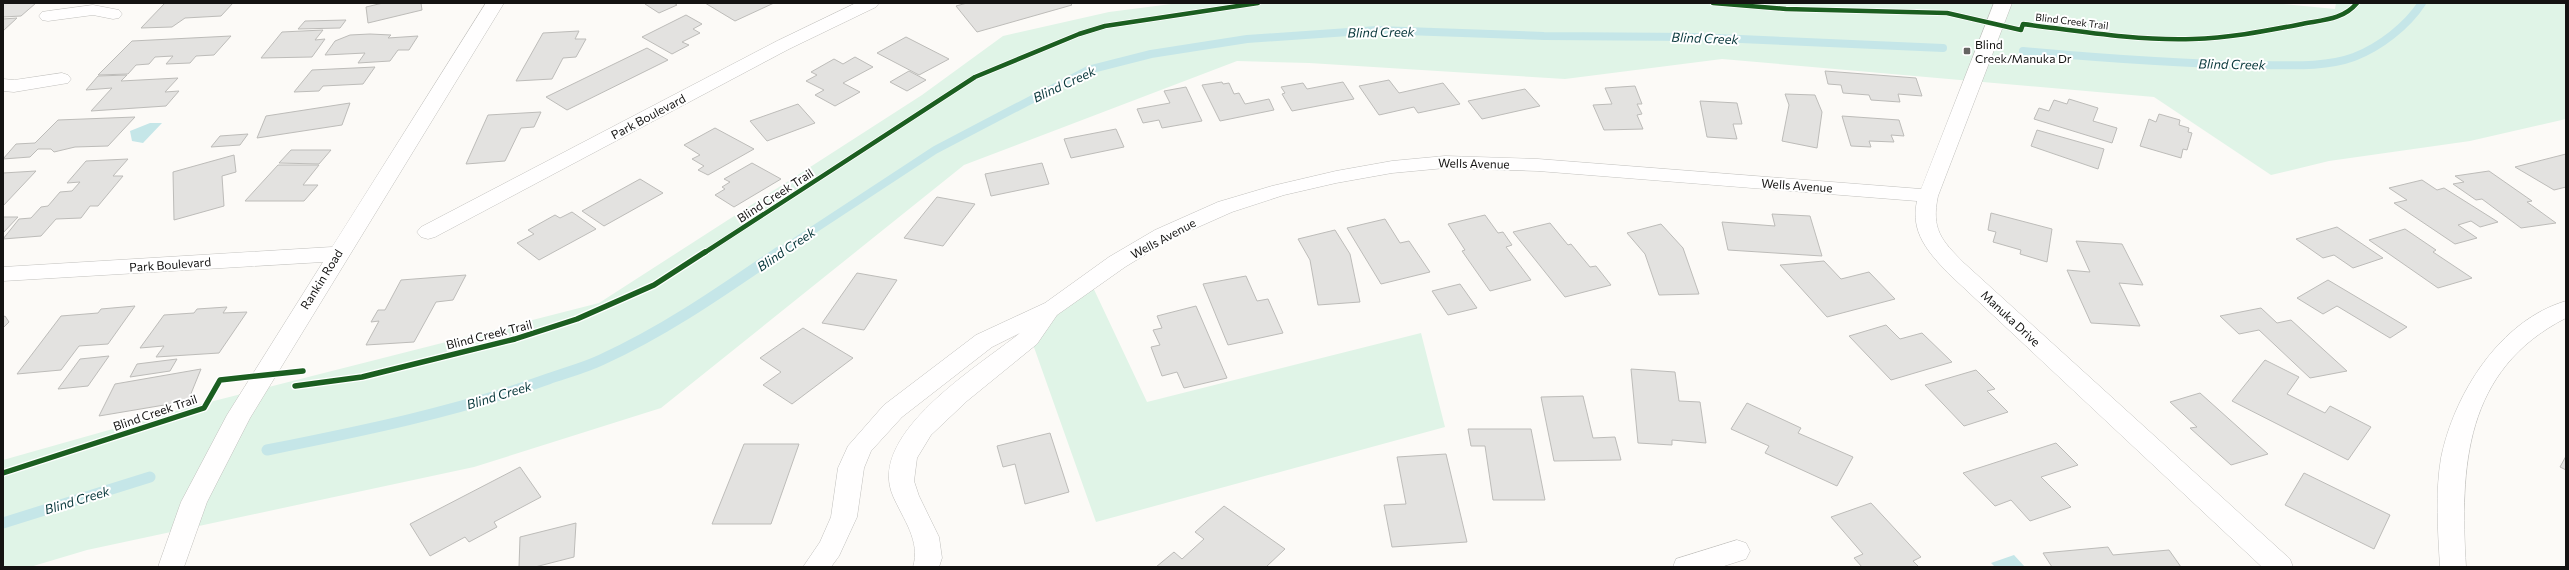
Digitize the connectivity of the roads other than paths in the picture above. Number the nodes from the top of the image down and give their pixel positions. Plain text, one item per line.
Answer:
1 (494, 3) edge
2 (870, 3) edge
3 (2003, 3) edge
4 (96, 6) edge
5 (113, 14) dead end
6 (48, 16) dead end
7 (62, 79) dead end
8 (7, 89) edge
9 (1928, 196) junction
10 (428, 232) dead end
11 (337, 254) junction
12 (3, 274) edge
13 (1053, 308) junction
14 (2566, 308) edge
15 (1737, 551) dead end
16 (171, 567) edge
17 (816, 567) edge
18 (926, 567) edge
19 (1686, 567) edge
20 (2280, 567) edge
21 (2453, 567) edge

1 - 11 street, Rankin Road
2 - 10 street, Park Boulevard
3 - 9 street, Manuka Drive
4 - 5 street
4 - 6 street
7 - 8 street
9 - 13 street, Wells Avenue
9 - 20 street, Manuka Drive
11 - 12 street, Park Boulevard
11 - 16 street, Rankin Road
13 - 17 street, Wells Avenue
13 - 18 street, Wells Avenue
14 - 21 street
15 - 19 street

